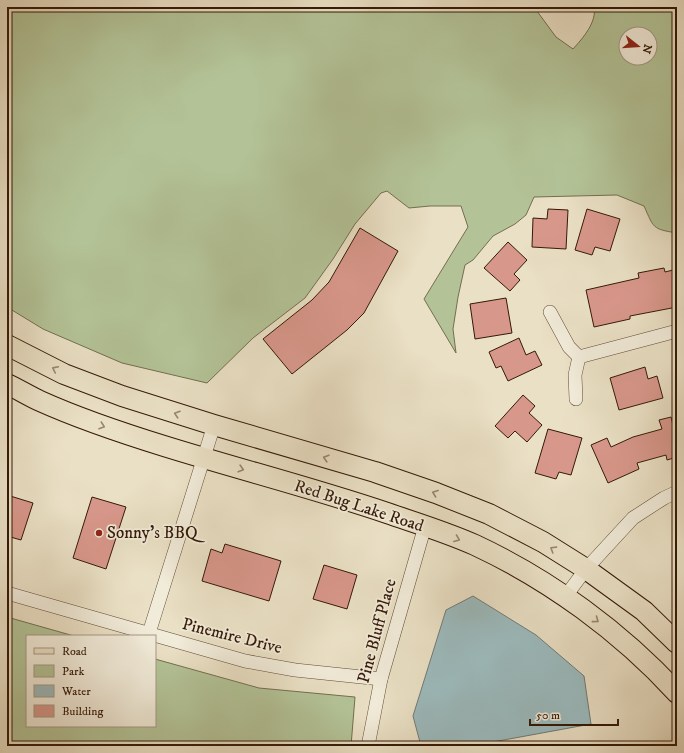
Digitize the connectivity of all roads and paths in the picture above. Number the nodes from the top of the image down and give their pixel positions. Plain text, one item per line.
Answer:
1 (550, 312) dead end
2 (677, 331) edge
3 (7, 344) edge
4 (579, 357) junction
5 (7, 384) edge
6 (576, 400) dead end
7 (214, 425) junction
8 (204, 458) junction
9 (677, 492) edge
10 (425, 526) junction
11 (586, 570) junction
12 (7, 593) edge
13 (565, 597) junction
14 (149, 634) junction
15 (153, 635) edge
16 (156, 636) edge
17 (677, 643) edge
18 (381, 679) junction
19 (677, 693) edge
20 (368, 746) edge

1 - 4 street
2 - 4 street
7 -> 3 main road, Red Bug Lake Road
4 - 6 street
5 -> 8 main road, Red Bug Lake Road
7 - 8 street
11 -> 7 main road, Red Bug Lake Road
8 -> 10 main road, Red Bug Lake Road
8 - 14 street
9 - 11 street
10 -> 13 main road, Red Bug Lake Road
10 - 18 street, Pine Bluff Place
11 - 13 street
11 - 17 main road, Red Bug Lake Road
12 - 14 street, Pinemire Drive
13 -> 19 main road, Red Bug Lake Road
14 - 15 street, Pinemire Drive
16 - 18 street, Pinemire Drive
18 - 20 street, Pine Bluff Place

